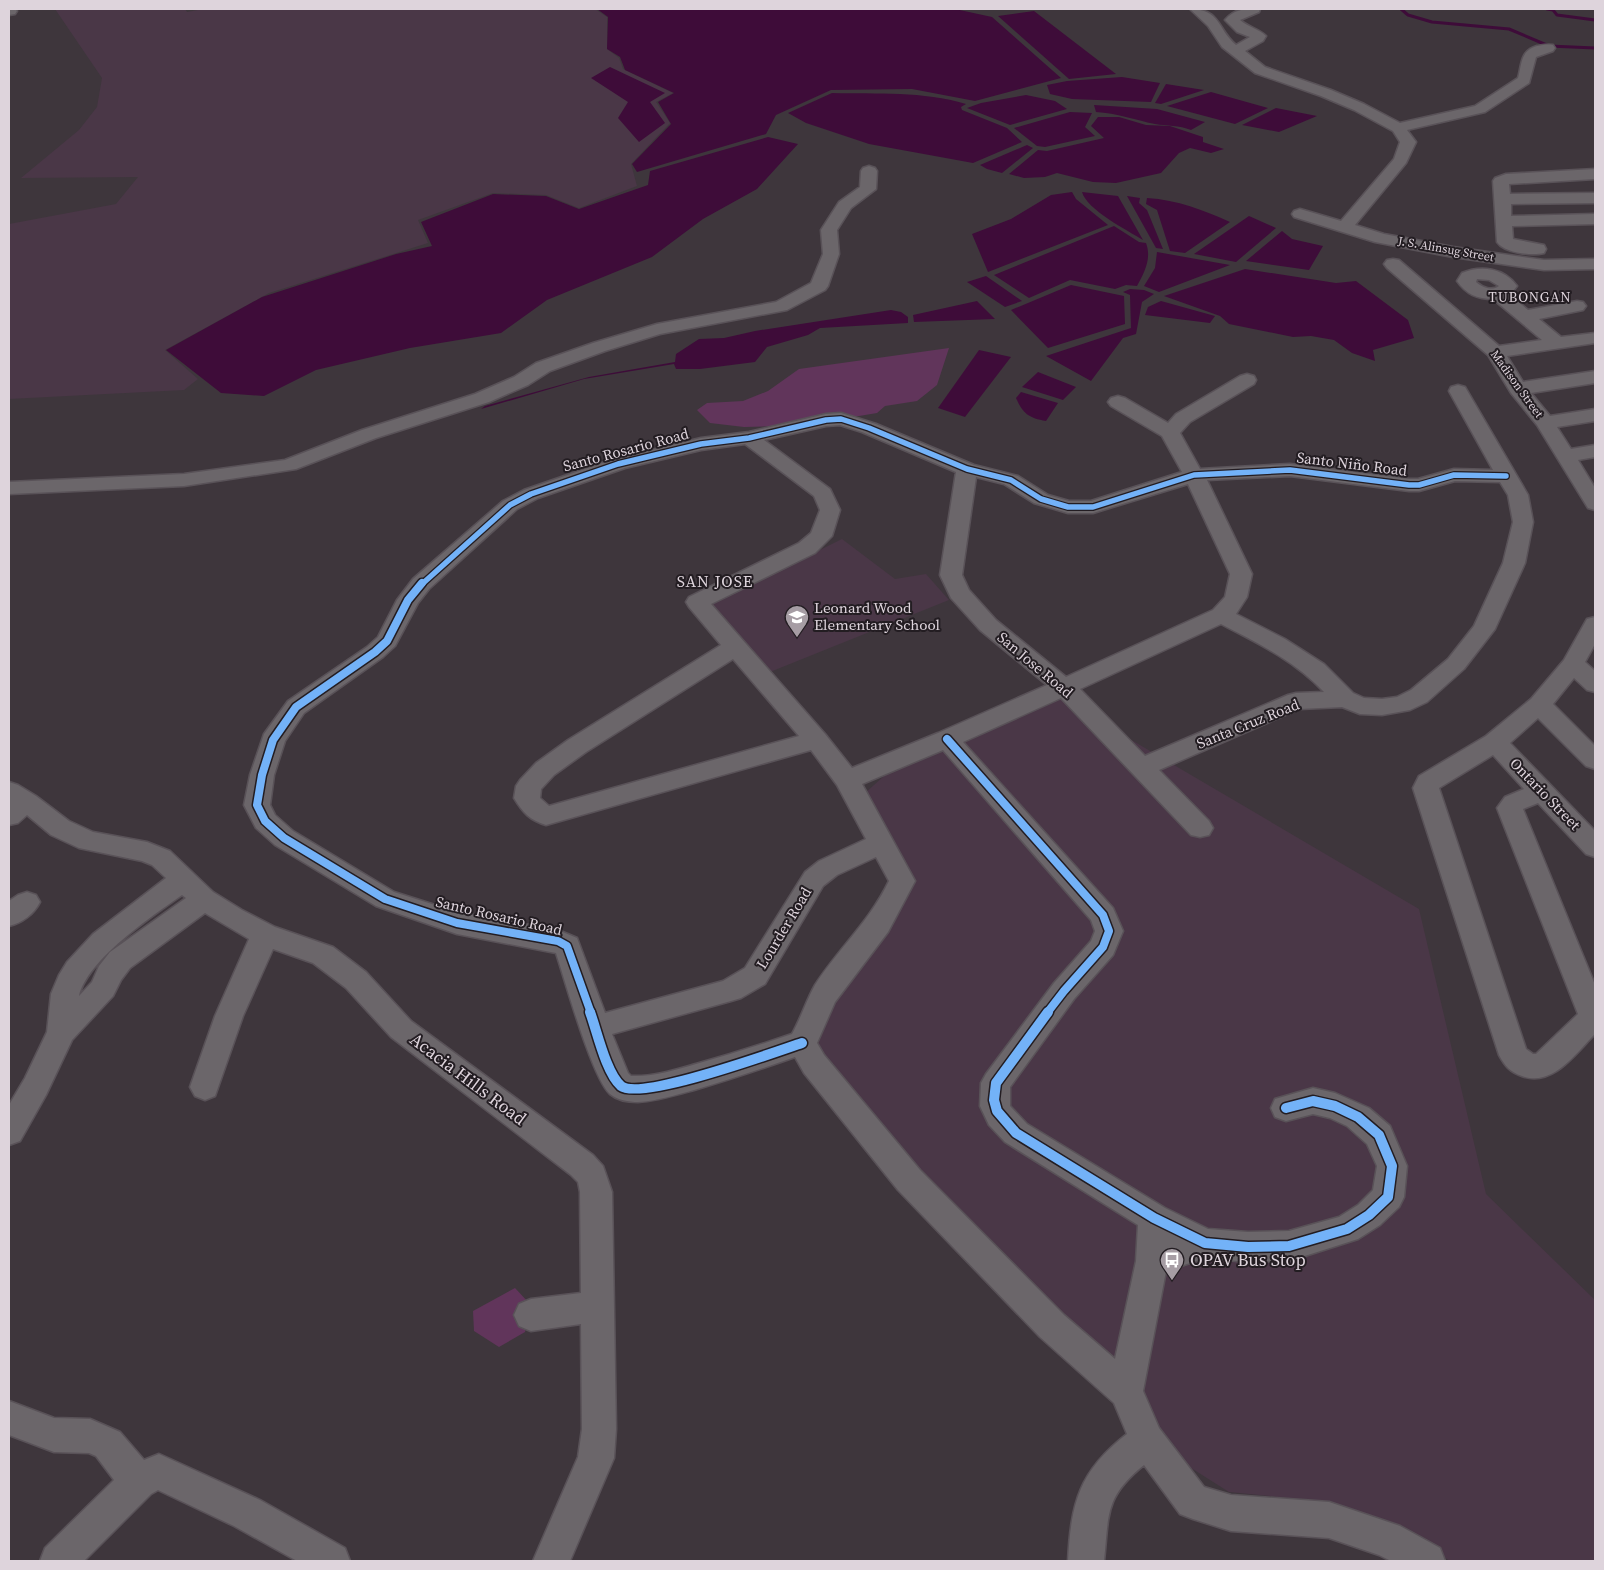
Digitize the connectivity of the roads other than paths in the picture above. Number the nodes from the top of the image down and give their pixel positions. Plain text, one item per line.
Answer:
1 (1196, 9) edge
2 (1254, 9) edge
3 (1548, 48) dead end
4 (1235, 51) junction
5 (1398, 128) junction
6 (869, 171) dead end
7 (1589, 175) edge
8 (1595, 188) edge
9 (1595, 198) edge
10 (1504, 200) junction
11 (1300, 214) dead end
12 (1595, 219) edge
13 (1505, 221) junction
14 (1344, 227) junction
15 (1578, 248) dead end
16 (1453, 252) junction
17 (1393, 264) dead end
18 (1595, 264) edge
19 (1455, 288) junction
20 (1576, 306) dead end
21 (1526, 316) junction
22 (1595, 338) edge
23 (1557, 342) junction
24 (1495, 352) junction
25 (1595, 377) edge
26 (1247, 380) dead end
27 (1518, 389) junction
28 (1458, 391) dead end
29 (1118, 402) dead end
30 (1595, 415) edge
31 (1545, 423) junction
32 (1170, 432) junction
33 (749, 438) junction
34 (1595, 451) edge
35 (1565, 456) junction
36 (967, 469) junction
37 (1194, 475) junction
38 (1506, 476) junction
39 (9, 488) edge
40 (1593, 496) edge
41 (1221, 615) junction
42 (1595, 624) edge
43 (735, 647) junction
44 (1573, 664) junction
45 (1595, 684) edge
46 (1064, 687) junction
47 (1344, 699) junction
48 (1538, 705) junction
49 (947, 739) junction
50 (816, 740) junction
51 (1495, 742) junction
52 (1595, 760) edge
53 (1143, 767) junction
54 (847, 780) junction
55 (1543, 792) junction
56 (15, 803) edge
57 (1200, 828) dead end
58 (883, 843) junction
59 (1595, 847) edge
60 (193, 890) junction
61 (265, 935) junction
62 (92, 952) junction
63 (120, 960) junction
64 (1595, 1017) edge
65 (596, 1027) junction
66 (61, 1032) junction
67 (802, 1043) junction
68 (205, 1087) dead end
69 (1286, 1108) dead end
70 (9, 1132) edge
71 (1154, 1218) junction
72 (1205, 1243) junction
73 (1152, 1261) junction
74 (596, 1306) junction
75 (531, 1315) dead end
76 (1126, 1391) junction
77 (9, 1418) edge
78 (1147, 1440) junction
79 (138, 1481) junction
80 (58, 1561) edge
81 (332, 1561) edge
82 (551, 1561) edge
83 (1086, 1561) edge
84 (1427, 1561) edge

1 - 4 street
2 - 4 street
3 - 5 street
4 - 5 street
5 - 14 street
6 - 39 street
7 - 8 street
7 - 10 street
9 - 10 street
10 - 13 street
11 - 14 street, J. S. Alinsug Street
12 - 13 street
13 - 15 street
14 - 16 street, J. S. Alinsug Street
16 - 18 street, J. S. Alinsug Street
16 - 19 street
17 - 19 street, Madison Street
19 - 21 street
19 - 24 street, Madison Street
20 - 21 street
21 - 23 street
22 - 23 street
23 - 24 street
24 - 27 street, Madison Street
25 - 27 street
26 - 32 street
27 - 31 street, Madison Street
28 - 38 street, Santa Cruz Road
29 - 32 street
30 - 31 street
31 - 35 street, Madison Street
32 - 37 street
33 - 36 street, Santo Rosario Road
33 - 43 street
33 - 65 street, Santo Rosario Road
34 - 35 street
35 - 40 street, Madison Street
36 - 37 street, Santo Rosario Road
36 - 46 street, San Jose Road
37 - 38 street, Santo Niño Road
37 - 41 street
38 - 47 street, Santa Cruz Road
41 - 46 street
41 - 47 street
42 - 44 street
43 - 50 street
43 - 50 street
44 - 45 street
44 - 48 street
46 - 49 street
46 - 53 street, San Jose Road
47 - 53 street, Santa Cruz Road
48 - 51 street
48 - 52 street
49 - 54 street
49 - 71 street
50 - 54 street
51 - 55 street, Ontario Street
51 - 64 street
53 - 57 street, San Jose Road
54 - 58 street
55 - 59 street, Ontario Street
55 - 64 street
56 - 60 street, Acacia Hills Road
58 - 65 street, Lourder Road
58 - 67 street
60 - 61 street, Acacia Hills Road
60 - 62 street
60 - 63 street
61 - 68 street
61 - 74 street, Acacia Hills Road
62 - 63 street
62 - 66 street
63 - 66 street
65 - 67 street, Santo Rosario Road
66 - 70 street
67 - 76 street
69 - 72 street
71 - 72 street
71 - 73 street
72 - 73 street
73 - 76 street
74 - 75 street
74 - 82 street, Acacia Hills Road
76 - 78 street
77 - 79 street
78 - 83 street
78 - 84 street
79 - 80 street
79 - 81 street

